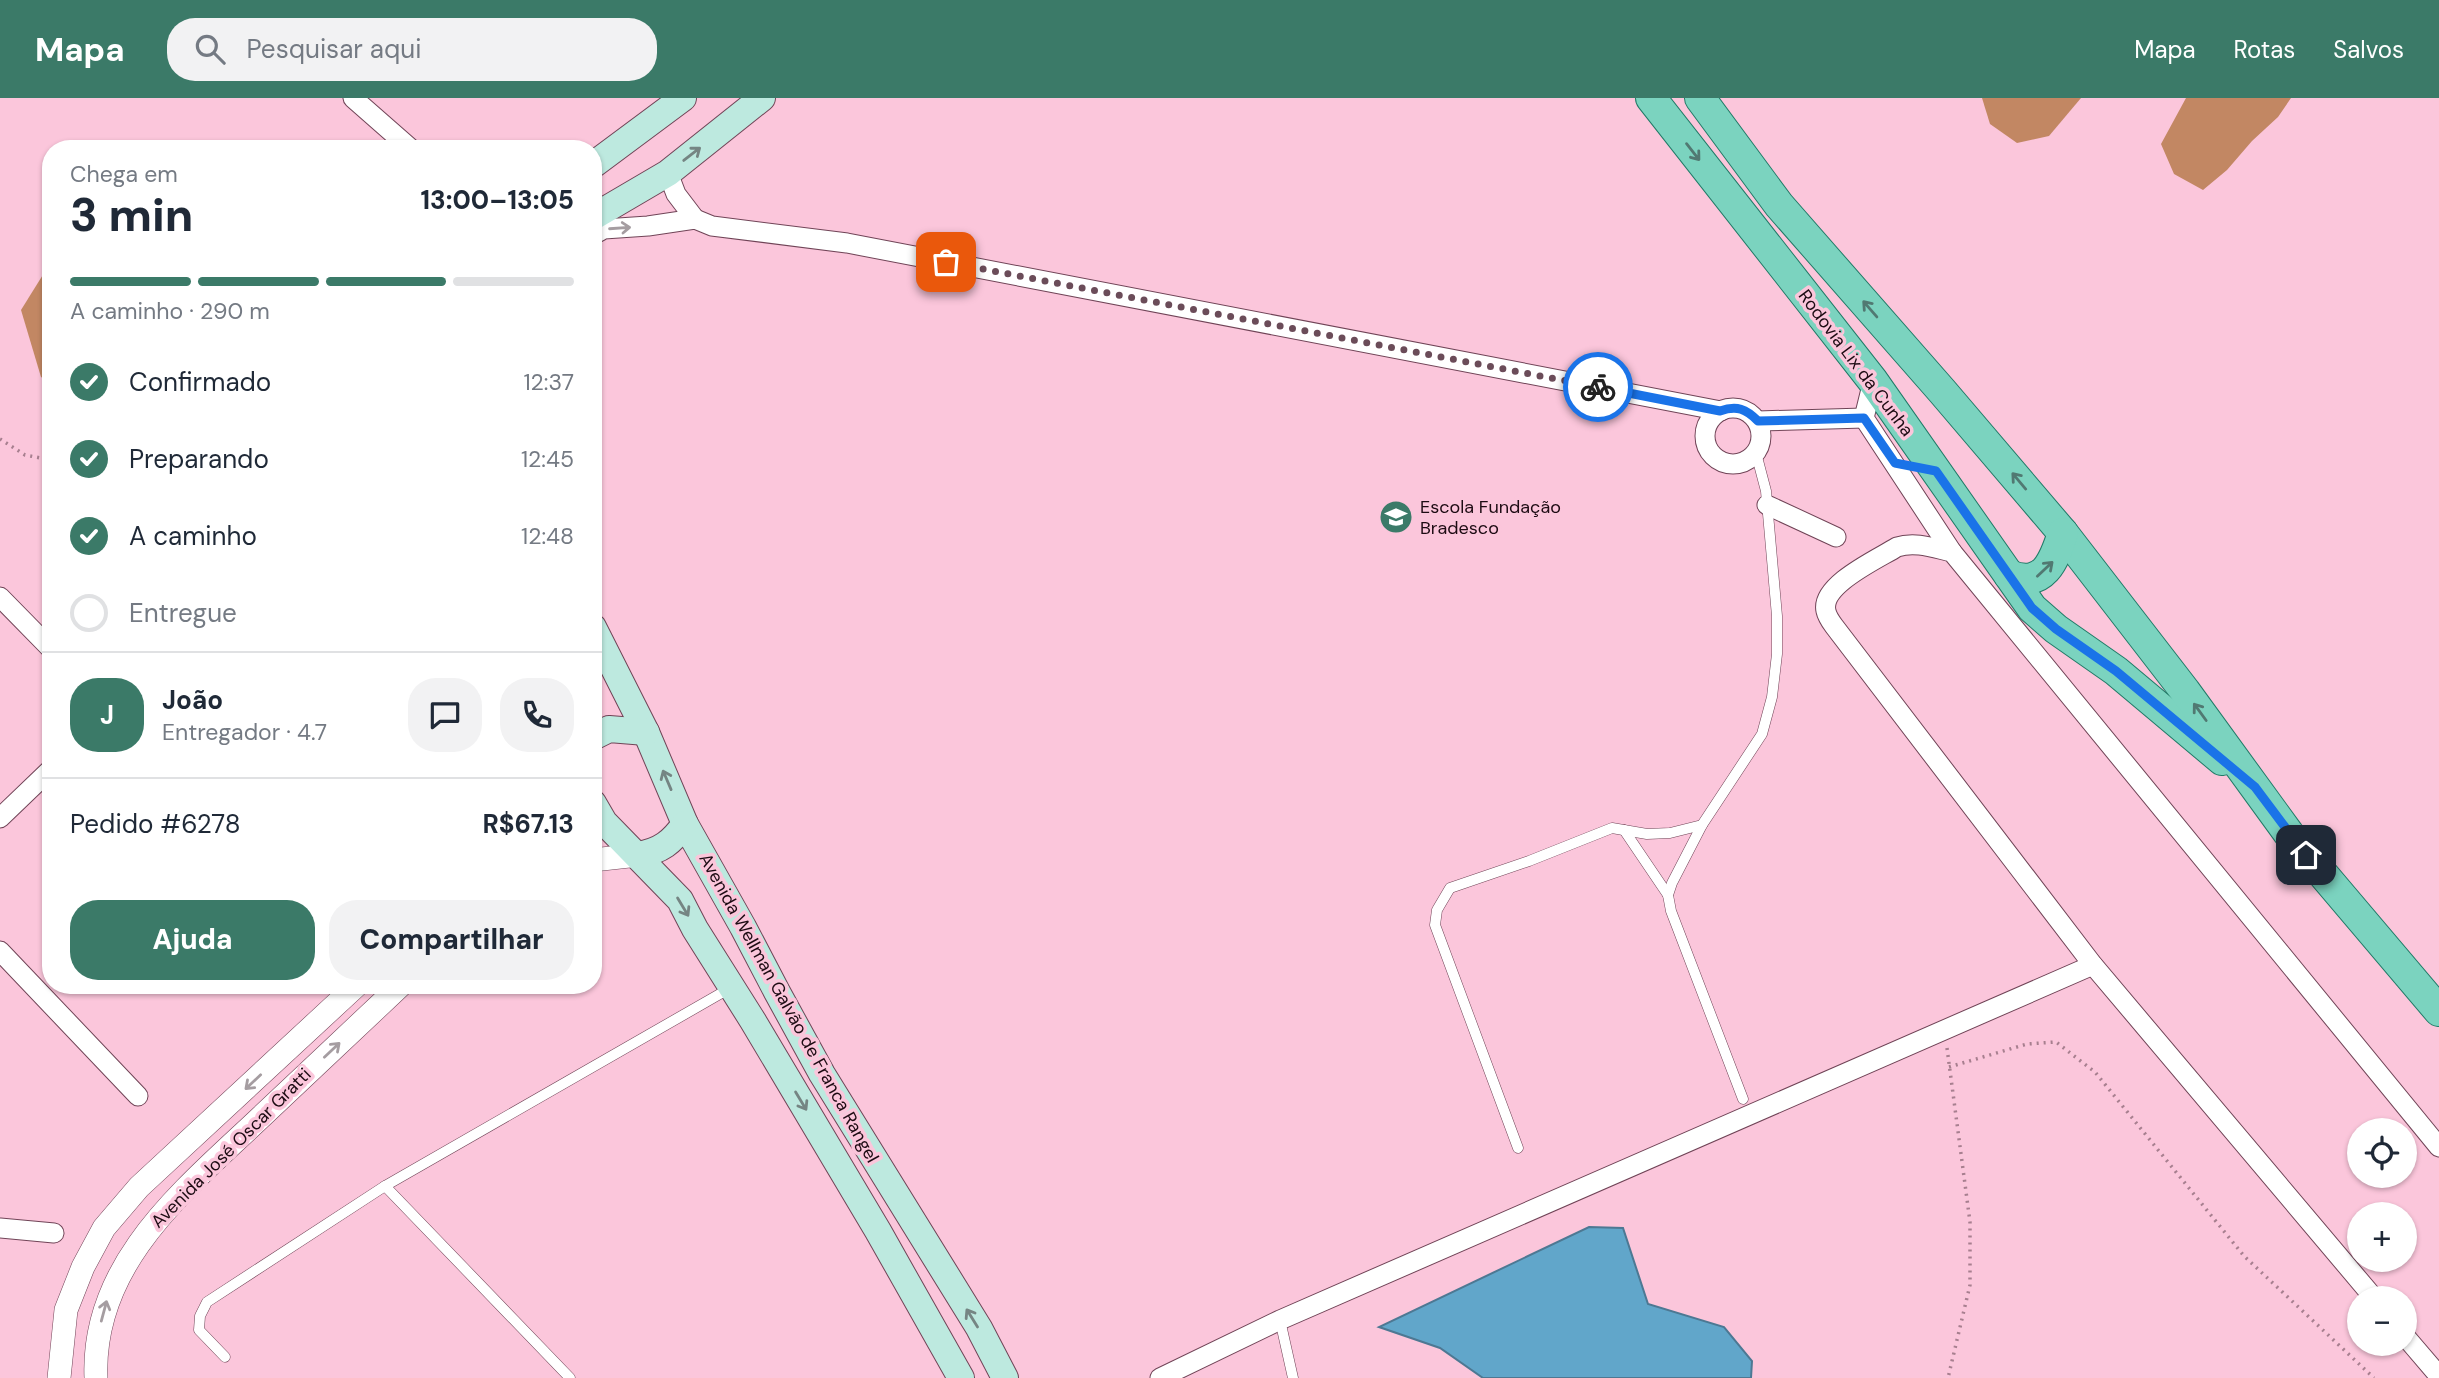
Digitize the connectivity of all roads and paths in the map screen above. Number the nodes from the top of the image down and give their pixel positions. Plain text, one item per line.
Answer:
1 (353, 98) edge
2 (683, 98) edge
3 (762, 98) edge
4 (1651, 98) edge
5 (1700, 98) edge
6 (401, 140) edge
7 (602, 158) edge
8 (667, 173) junction
9 (602, 212) edge
10 (695, 219) junction
11 (602, 230) edge
12 (1873, 381) junction
13 (1720, 411) junction
14 (1864, 418) junction
15 (1758, 421) junction
16 (0, 439) edge
17 (1756, 453) junction
18 (42, 458) edge
19 (1895, 463) junction
20 (1936, 471) junction
21 (1767, 505) junction
22 (2063, 533) junction
23 (1836, 537) dead end
24 (1952, 552) junction
25 (2009, 575) junction
26 (0, 597) edge
27 (42, 640) edge
28 (602, 645) edge
29 (602, 732) edge
30 (646, 732) junction
31 (42, 778) edge
32 (2255, 787) junction
33 (0, 818) edge
34 (602, 819) edge
35 (685, 824) junction
36 (1702, 825) junction
37 (1624, 830) junction
38 (639, 855) junction
39 (602, 859) edge
40 (1668, 895) junction
41 (0, 951) edge
42 (2093, 965) junction
43 (733, 987) junction
44 (342, 994) edge
45 (392, 994) edge
46 (2439, 1011) edge
47 (1945, 1029) junction
48 (1949, 1068) junction
49 (138, 1096) dead end
50 (1743, 1100) dead end
51 (2439, 1147) edge
52 (1518, 1148) dead end
53 (385, 1186) junction
54 (0, 1228) edge
55 (54, 1233) dead end
56 (2364, 1286) edge
57 (1280, 1320) junction
58 (2417, 1350) edge
59 (225, 1357) dead end
60 (2439, 1376) edge
61 (59, 1378) edge
62 (96, 1378) edge
63 (570, 1378) edge
64 (961, 1378) edge
65 (1005, 1378) edge
66 (1160, 1378) edge
67 (1293, 1378) edge
68 (1948, 1378) edge
69 (2374, 1378) edge

1 - 6 street
2 - 7 main road
8 -> 3 main road
4 -> 12 main road, Rodovia Lix da Cunha
22 -> 5 main road, Rodovia Lix da Cunha
8 - 9 main road
8 - 10 street
11 -> 10 street
10 - 13 street
12 - 14 street
12 - 20 main road, Rodovia Lix da Cunha
13 - 15 street
13 - 17 street
14 - 15 street
14 - 19 street
15 - 17 street
16 - 18 path
17 - 21 lane
19 - 20 street
19 - 24 street
20 - 25 main road, Rodovia Lix da Cunha
21 - 23 street
21 - 36 lane
25 -> 22 main road
32 -> 22 main road, Rodovia Lix da Cunha
24 - 42 street
24 - 51 street
25 - 32 main road, Rodovia Lix da Cunha
26 - 27 street
28 - 30 main road, Avenida Wellman Galvão de Franca Rangel
29 - 30 main road
35 -> 30 main road, Avenida Wellman Galvão de Franca Rangel
31 - 33 street
32 - 46 main road, Rodovia Lix da Cunha
34 - 38 main road, Avenida Wellman Galvão de Franca Rangel
35 - 38 main road
65 -> 35 main road, Avenida Wellman Galvão de Franca Rangel
36 - 37 lane
36 - 40 lane
37 - 40 lane
37 - 52 lane
38 - 39 street
38 -> 43 main road, Avenida Wellman Galvão de Franca Rangel
40 - 50 lane
41 - 49 street
42 - 47 street
42 - 56 street
43 - 53 lane
43 -> 64 main road, Avenida Wellman Galvão de Franca Rangel
44 -> 61 street, Avenida José Oscar Gratti
62 -> 45 street, Avenida José Oscar Gratti
47 - 48 path
47 - 57 street
48 - 68 path
48 - 69 path
53 - 59 lane
53 - 63 lane
54 - 55 street
57 - 66 street
57 - 67 lane
58 - 60 street

